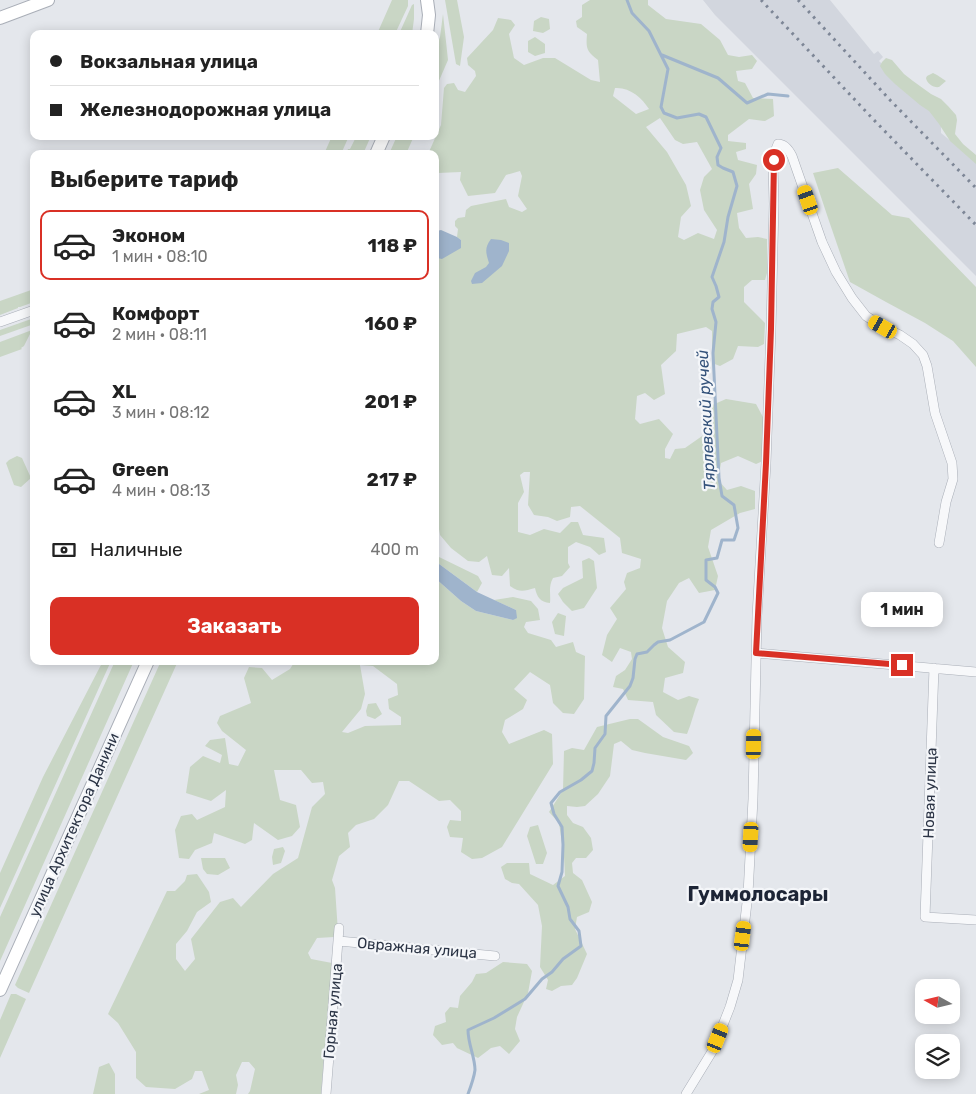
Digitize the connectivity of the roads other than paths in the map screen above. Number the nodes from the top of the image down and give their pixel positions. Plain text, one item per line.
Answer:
1 (48, 0) edge
2 (427, 0) edge
3 (0, 18) edge
4 (427, 30) edge
5 (30, 311) edge
6 (0, 322) edge
7 (939, 543) dead end
8 (756, 653) junction
9 (146, 665) edge
10 (934, 668) junction
11 (976, 672) edge
12 (976, 920) edge
13 (339, 928) dead end
14 (339, 941) junction
15 (495, 956) dead end
16 (0, 990) edge
17 (326, 1094) edge
18 (686, 1094) edge

1 - 3 street
2 - 4 street
5 - 6 street
7 - 8 street
8 - 10 street
8 - 18 street
9 - 16 street, улица Архитектора Данини
10 - 11 street
10 - 12 street, Новая улица
13 - 14 street, Горная улица
14 - 15 street, Овражная улица
14 - 17 street, Горная улица

